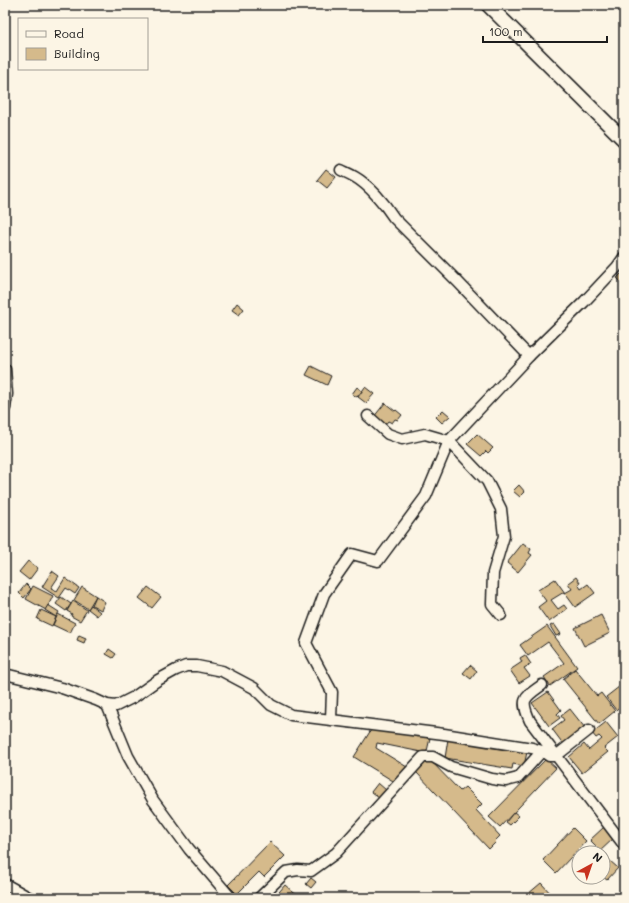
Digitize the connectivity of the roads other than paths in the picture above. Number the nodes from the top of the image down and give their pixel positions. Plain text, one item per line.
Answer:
1 (488, 5) edge
2 (624, 140) edge
3 (341, 170) dead end
4 (624, 257) edge
5 (529, 356) junction
6 (5, 369) edge
7 (5, 408) edge
8 (368, 416) dead end
9 (449, 441) junction
10 (501, 615) dead end
11 (5, 674) edge
12 (542, 685) dead end
13 (108, 705) junction
14 (331, 719) junction
15 (589, 730) dead end
16 (542, 751) junction
17 (556, 756) junction
18 (624, 845) edge
19 (5, 884) edge
20 (30, 898) edge
21 (231, 898) edge
22 (259, 898) edge

1 - 2 main road
3 - 5 street
4 - 5 street
5 - 9 street
6 - 7 street
8 - 9 street
9 - 10 street
9 - 14 street
11 - 13 street
12 - 17 street
13 - 14 street
13 - 21 street
14 - 16 street
15 - 17 street
16 - 17 street
16 - 22 street
17 - 18 street
19 - 20 street

